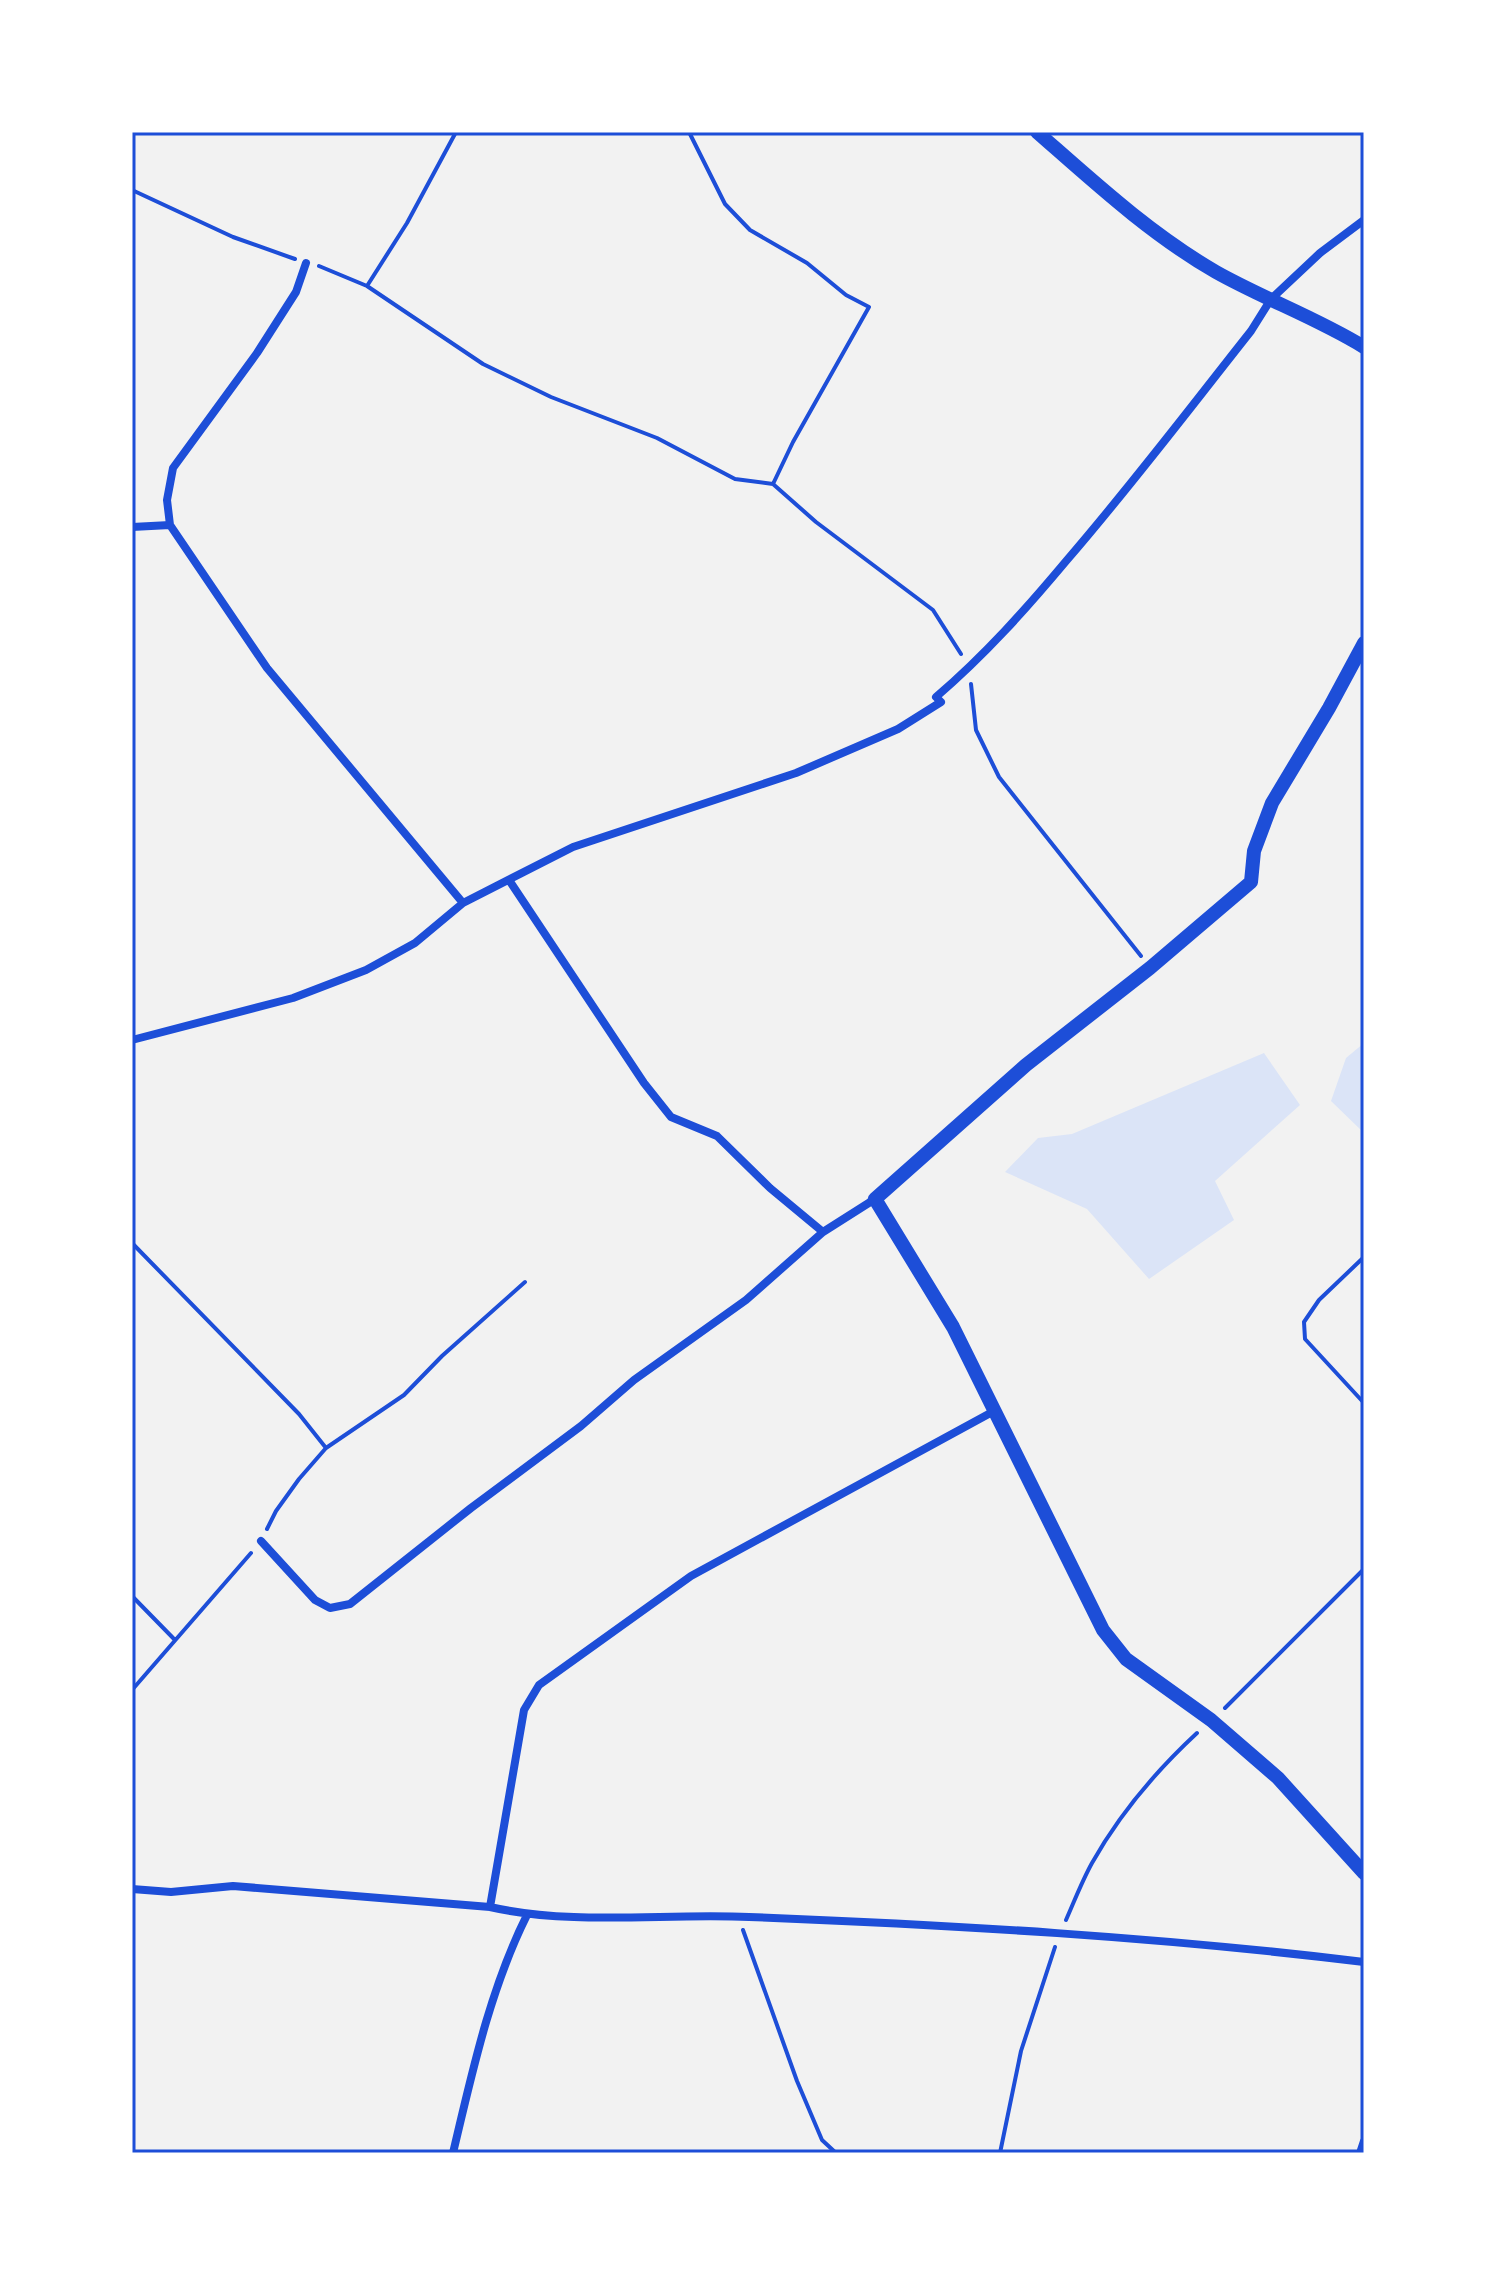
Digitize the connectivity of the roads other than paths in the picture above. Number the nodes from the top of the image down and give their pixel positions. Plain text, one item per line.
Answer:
1 (1037, 132) edge
2 (1364, 220) edge
3 (306, 263) road end
4 (1271, 299) junction
5 (1364, 347) edge
6 (170, 525) junction
7 (132, 527) edge
8 (1364, 643) edge
9 (509, 880) junction
10 (463, 903) junction
11 (132, 1040) edge
12 (875, 1199) junction
13 (823, 1232) junction
14 (996, 1410) junction
15 (261, 1541) road end
16 (1364, 1873) edge
17 (132, 1889) edge
18 (490, 1907) junction
19 (527, 1915) junction
20 (1364, 1962) edge
21 (1364, 2141) edge
22 (453, 2153) edge
23 (1360, 2153) edge

1 - 4 main road
2 - 4 street
3 - 6 street
4 - 5 main road
4 - 9 street
6 - 7 street
6 - 10 street
8 - 12 main road
9 - 10 street
9 - 13 street
10 - 11 street
12 - 13 street
12 - 14 main road
13 - 15 street
14 - 16 main road
14 - 18 street
17 - 18 street
18 - 19 street
19 - 20 street
19 - 22 street
21 - 23 street

